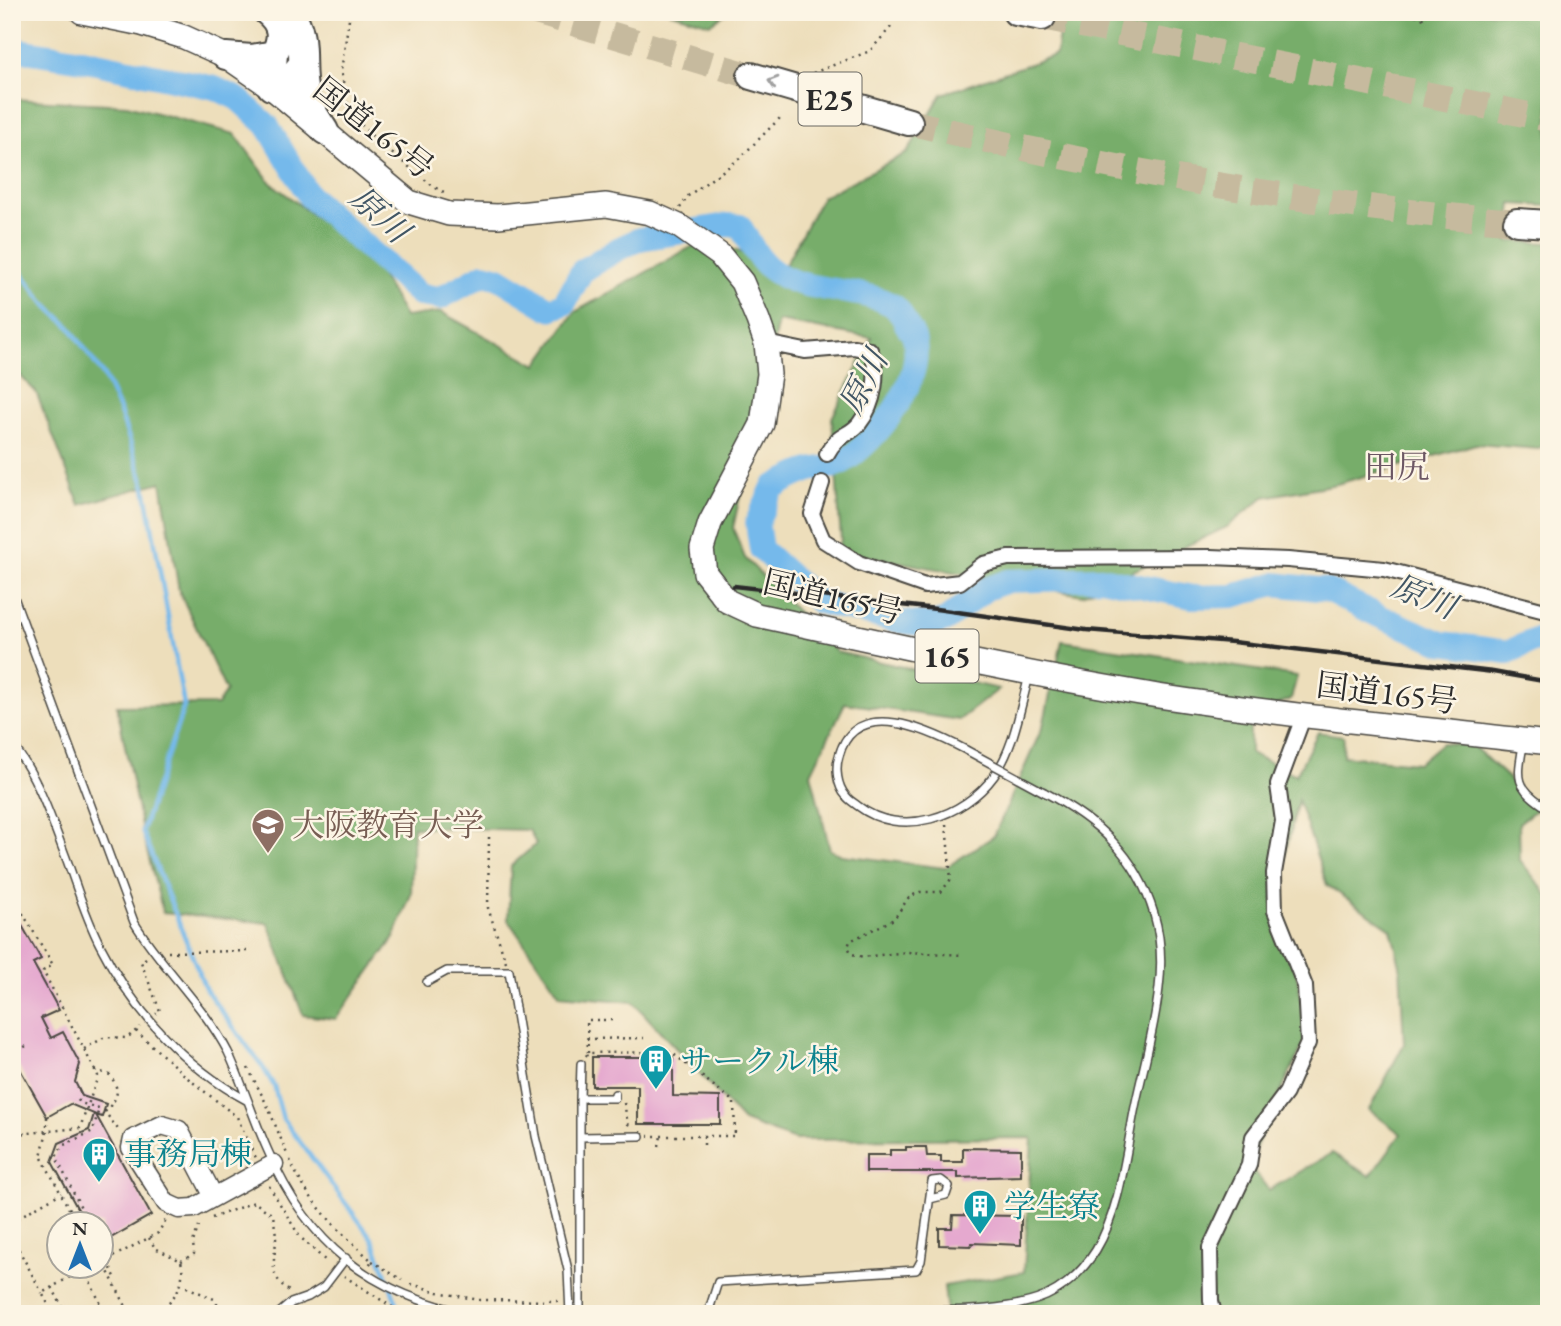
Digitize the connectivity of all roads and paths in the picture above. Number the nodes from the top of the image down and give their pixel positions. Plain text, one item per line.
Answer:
1 (82, 12) edge
2 (267, 12) edge
3 (290, 12) edge
4 (350, 12) edge
5 (1016, 12) edge
6 (1409, 12) edge
7 (1427, 12) edge
8 (1532, 12) edge
9 (1042, 17) dead end
10 (1549, 17) edge
11 (891, 27) dead end
12 (274, 54) junction
13 (226, 56) junction
14 (302, 64) junction
15 (813, 73) dead end
16 (751, 76) tunnel mouth
17 (271, 87) junction
18 (780, 118) dead end
19 (909, 122) tunnel mouth
20 (325, 131) junction
21 (455, 197) dead end
22 (1517, 222) tunnel mouth
23 (674, 224) junction
24 (1549, 224) edge
25 (766, 343) junction
26 (827, 454) dead end
27 (822, 483) dead end
28 (12, 593) edge
29 (1549, 612) edge
30 (1030, 674) junction
31 (1304, 715) junction
32 (1524, 741) junction
33 (12, 744) edge
34 (1549, 744) edge
35 (1544, 804) dead end
36 (945, 813) junction
37 (489, 837) dead end
38 (12, 895) edge
39 (252, 951) dead end
40 (173, 952) dead end
41 (964, 955) dead end
42 (147, 958) dead end
43 (509, 971) junction
44 (427, 982) dead end
45 (156, 1014) dead end
46 (613, 1020) dead end
47 (644, 1038) dead end
48 (587, 1039) junction
49 (28, 1045) dead end
50 (83, 1049) junction
51 (588, 1053) junction
52 (12, 1054) edge
53 (581, 1064) joint
54 (246, 1065) dead end
55 (95, 1070) junction
56 (12, 1095) edge
57 (615, 1096) joint
58 (580, 1098) junction
59 (78, 1100) dead end
60 (248, 1101) junction
61 (88, 1105) junction
62 (47, 1118) dead end
63 (117, 1128) dead end
64 (47, 1131) junction
65 (12, 1132) edge
66 (18, 1134) junction
67 (640, 1136) junction
68 (661, 1136) junction
69 (704, 1136) junction
70 (580, 1137) junction
71 (659, 1146) dead end
72 (704, 1146) dead end
73 (267, 1165) junction
74 (268, 1184) dead end
75 (61, 1193) junction
76 (214, 1196) junction
77 (930, 1199) dead end
78 (76, 1206) dead end
79 (69, 1209) joint
80 (82, 1210) edge
81 (169, 1213) dead end
82 (211, 1218) dead end
83 (12, 1221) edge
84 (200, 1222) dead end
85 (12, 1237) edge
86 (149, 1238) junction
87 (116, 1255) edge
88 (346, 1258) junction
89 (181, 1261) junction
90 (372, 1261) junction
91 (332, 1266) dead end
92 (367, 1266) dead end
93 (341, 1273) dead end
94 (65, 1280) edge
95 (89, 1280) edge
96 (112, 1280) edge
97 (180, 1284) junction
98 (52, 1287) junction
99 (42, 1293) junction
100 (300, 1300) junction
101 (580, 1301) junction
102 (426, 1303) junction
103 (52, 1311) dead end
104 (158, 1311) dead end
105 (468, 1313) edge
106 (708, 1313) edge
107 (66, 1314) edge
108 (106, 1314) edge
109 (130, 1314) edge
110 (223, 1314) edge
111 (278, 1314) edge
112 (403, 1314) edge
113 (424, 1314) edge
114 (569, 1314) edge
115 (580, 1314) edge
116 (682, 1314) edge
117 (1214, 1314) edge

1 - 13 highway, 国道165号 / 165
2 - 12 highway
3 - 14 highway
4 - 21 path
5 - 9 highway
6 - 7 path
8 - 10 path
11 - 15 path
12 - 13 highway
12 - 17 highway
13 - 17 highway, 国道165号 / 165
14 - 17 highway
14 - 20 highway
19 -> 16 highway, E25
17 - 20 highway, 国道165号 / 165
18 - 23 path
20 - 23 highway, 国道165号 / 165
22 - 24 highway
23 - 25 highway, 国道165号 / 165
25 - 26 street
25 - 30 highway, 国道165号 / 165
27 - 29 street
28 - 60 lane
30 - 31 highway, 国道165号 / 165
30 - 36 lane
31 - 32 highway, 国道165号 / 165
31 - 117 street
32 - 34 highway, 国道165号 / 165
32 - 35 lane
33 - 60 lane
36 - 41 path
36 - 106 lane, bridge
37 - 43 path
38 - 50 path
39 - 40 path
42 - 45 path
43 - 44 lane
43 - 114 lane
46 - 48 path
47 - 48 path
48 - 51 path
49 - 52 path
50 - 55 path
50 - 73 path
51 - 53 path
51 - 69 path
53 - 58 lane
54 - 90 path
55 - 61 path
55 - 63 path
56 - 66 path
57 - 58 lane
57 - 67 path
58 - 70 lane
59 - 61 path
60 - 73 lane
61 - 64 path
61 - 80 path
62 - 64 path
64 - 66 path
64 - 75 path
65 - 66 path
67 - 68 path
67 - 70 lane
68 - 69 path
68 - 71 path
69 - 72 path
70 - 101 lane
73 - 76 street
73 - 88 lane
74 - 91 path
75 - 79 path
75 - 83 path
76 - 76 street
77 - 106 lane
78 - 79 path
81 - 86 path
82 - 100 path
84 - 89 path
85 - 99 path
86 - 87 path
86 - 89 path
88 - 100 lane
88 - 102 lane
89 - 97 path
90 - 92 path
90 - 101 path
93 - 112 path
94 - 98 path
95 - 108 path
96 - 109 path
97 - 104 path
97 - 110 path
98 - 99 path
98 - 107 path
99 - 103 path
100 - 111 lane
101 - 115 lane
102 - 105 lane
102 - 113 lane
106 - 116 lane

